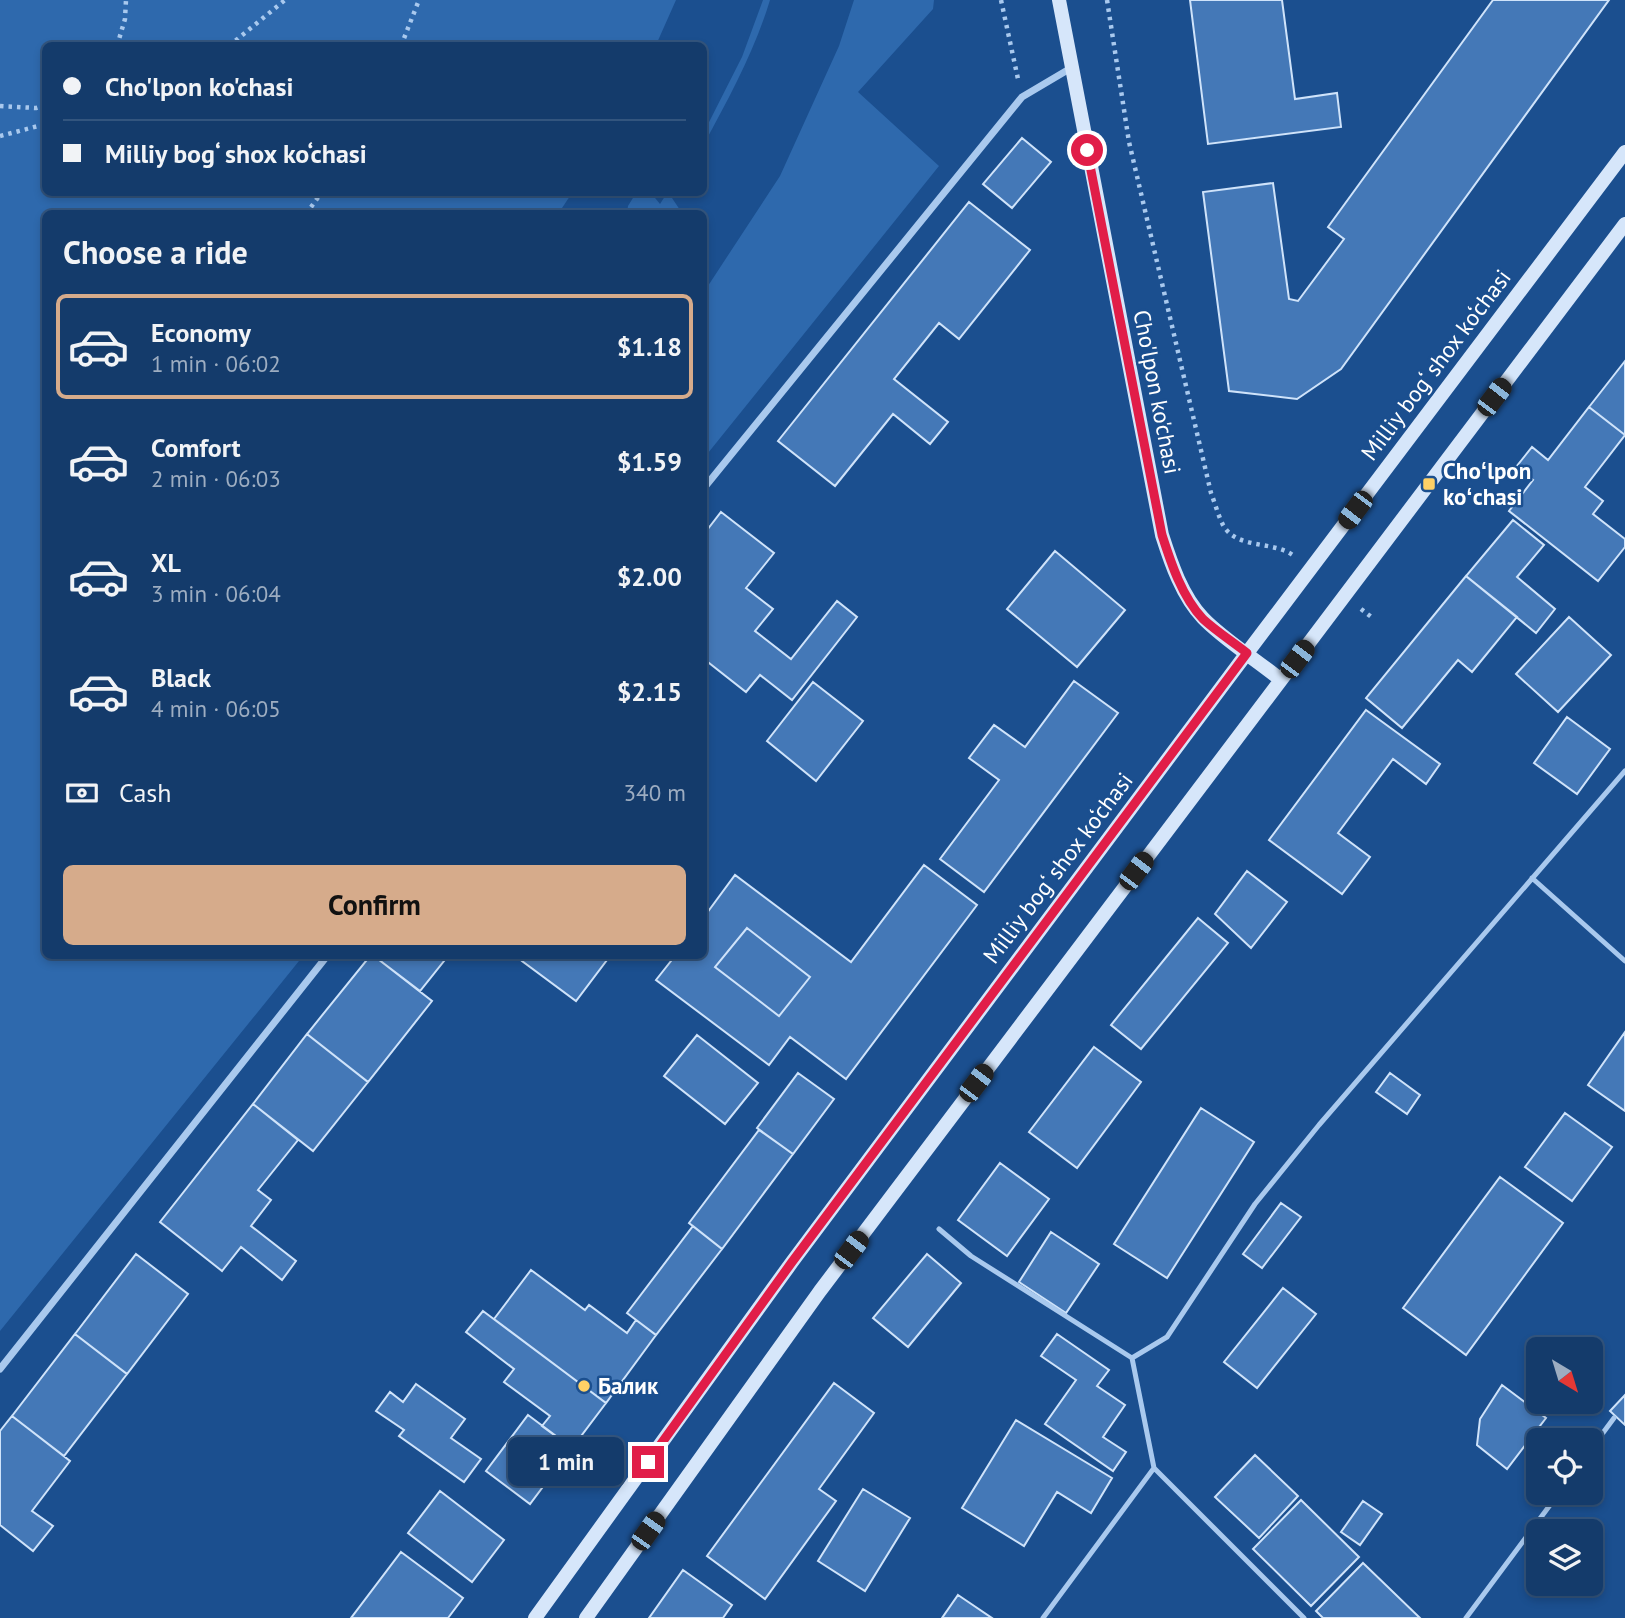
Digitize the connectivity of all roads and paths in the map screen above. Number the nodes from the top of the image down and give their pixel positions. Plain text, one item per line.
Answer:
1 (126, 0) edge
2 (285, 0) edge
3 (419, 0) edge
4 (1000, 0) edge
5 (1050, 0) edge
6 (1059, 0) edge
7 (1107, 0) edge
8 (118, 42) edge
9 (234, 42) edge
10 (403, 42) edge
11 (1071, 68) junction
12 (1022, 97) junction
13 (0, 106) edge
14 (42, 106) edge
15 (42, 125) edge
16 (0, 136) edge
17 (1625, 152) edge
18 (1625, 224) edge
19 (707, 484) edge
20 (1310, 569) junction
21 (1345, 596) junction
22 (1374, 620) dead end
23 (1247, 653) junction
24 (1281, 680) junction
25 (1625, 771) edge
26 (1532, 878) junction
27 (325, 959) edge
28 (1625, 961) edge
29 (939, 1229) dead end
30 (1132, 1358) junction
31 (0, 1368) edge
32 (1614, 1418) dead end
33 (1603, 1433) edge
34 (1154, 1468) junction
35 (1550, 1505) edge
36 (535, 1618) edge
37 (586, 1618) edge
38 (1043, 1618) edge
39 (1304, 1618) edge
40 (1466, 1618) edge

1 - 8 path
2 - 9 path
3 - 10 path
4 - 12 path
5 - 11 main road, Cho'lpon ko'chasi
6 - 11 main road, Cho'lpon ko'chasi
7 - 20 path
11 - 12 street
11 - 23 main road, Cho'lpon ko'chasi
12 - 19 street
13 - 14 path
15 - 16 path
17 - 20 main road, Milliy bog‘ shox ko‘chasi
18 - 21 main road
20 - 23 main road, Milliy bog‘ shox ko‘chasi
21 - 22 path
21 - 24 main road
23 - 24 main road, Cho'lpon ko'chasi
23 - 36 main road, Milliy bog‘ shox ko‘chasi
24 - 37 main road
25 - 26 lane
26 - 28 lane
26 - 30 lane
27 - 31 street
29 - 30 lane
30 - 34 lane
32 - 33 lane
34 - 38 lane
34 - 39 lane
35 - 40 lane

